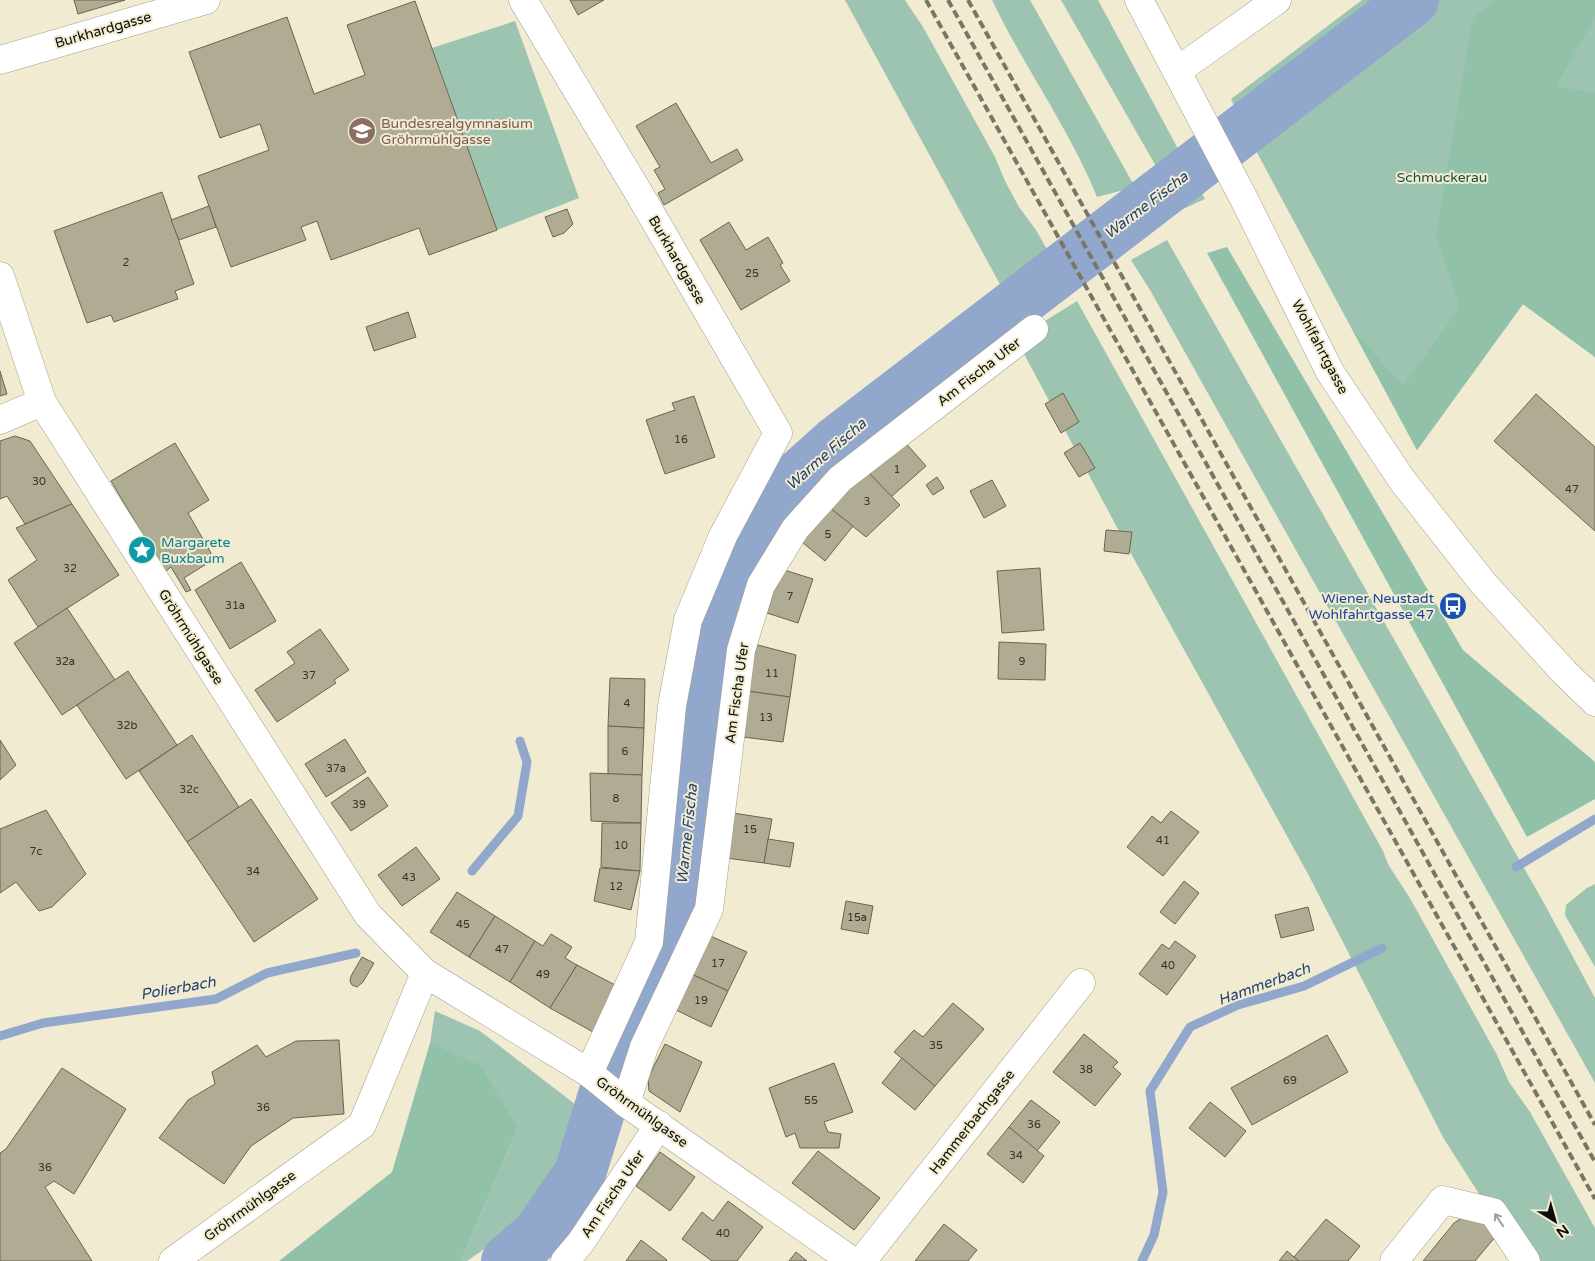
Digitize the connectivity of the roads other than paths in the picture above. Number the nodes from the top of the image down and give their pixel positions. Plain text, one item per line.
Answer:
1 (206, 0) edge
2 (523, 0) edge
3 (1139, 0) edge
4 (1277, 0) edge
5 (0, 60) edge
6 (1178, 71) junction
7 (0, 276) edge
8 (1034, 329) dead end
9 (42, 402) junction
10 (0, 420) edge
11 (1595, 702) edge
12 (425, 972) junction
13 (1081, 983) dead end
14 (590, 1073) junction
15 (626, 1103) junction
16 (659, 1125) junction
17 (173, 1261) edge
18 (565, 1261) edge
19 (852, 1261) edge
20 (862, 1261) edge
21 (1394, 1261) edge
22 (1526, 1261) edge

1 - 5 street, Burkhardgasse
2 - 14 street, Burkhardgasse
3 - 6 street, Wohlfahrtgasse
4 - 6 street
6 - 11 street, Wohlfahrtgasse
7 - 9 street, Gröhrmühlgasse
8 - 15 street, Am Fischa Ufer
9 - 10 street
9 - 12 street, Gröhrmühlgasse
12 - 14 street, Gröhrmühlgasse
12 - 17 street, Gröhrmühlgasse
13 - 20 street, Hammerbachgasse
14 - 15 street, Gröhrmühlgasse
15 - 16 street, Gröhrmühlgasse
16 - 18 street, Am Fischa Ufer
16 - 19 street, Gröhrmühlgasse
22 -> 21 street

